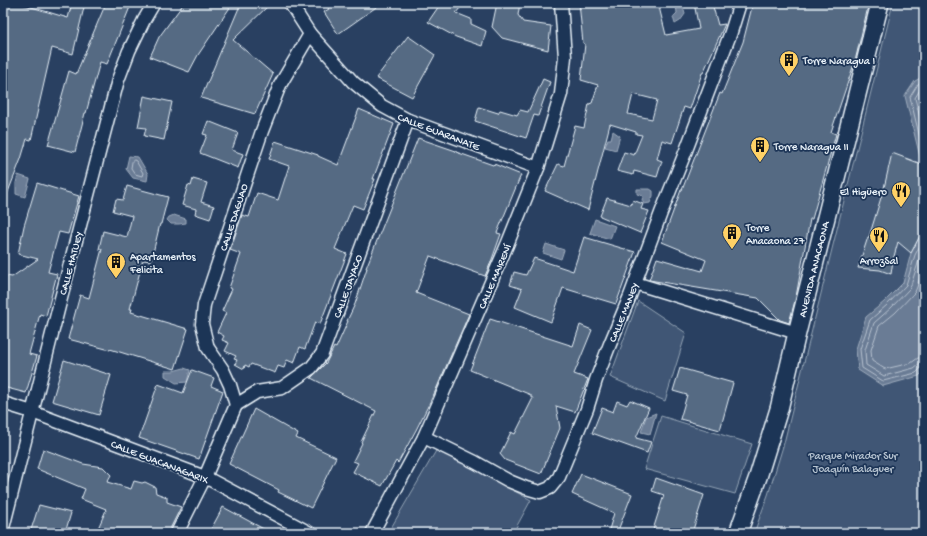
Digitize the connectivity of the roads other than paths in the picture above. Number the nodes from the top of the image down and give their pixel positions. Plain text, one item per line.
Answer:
1 (154, 3) edge
2 (290, 3) edge
3 (561, 3) edge
4 (740, 3) edge
5 (880, 3) edge
6 (310, 34) junction
7 (408, 120) junction
8 (538, 168) junction
9 (635, 284) junction
10 (797, 333) junction
11 (3, 403) edge
12 (236, 405) junction
13 (32, 412) junction
14 (424, 437) junction
15 (205, 477) junction
16 (3, 528) edge
17 (177, 533) edge
18 (310, 533) edge
19 (372, 533) edge
20 (738, 533) edge

1 - 13 street, CALLE HATUEY
2 - 6 street, CALLE GUARANATE
3 - 8 street, CALLE MAIRENÍ
4 - 9 street, CALLE MANEY
5 - 10 main road, AVENIDA ANACAONA
6 - 7 street, CALLE GUARANATE
6 - 12 street, CALLE DAGUAO
7 - 8 street, CALLE GUARANATE
7 - 12 street, CALLE JAYACO
8 - 14 street, CALLE MAIRENÍ
9 - 10 street
9 - 14 street, CALLE MANEY
10 - 20 main road, AVENIDA ANACAONA
11 - 13 street, CALLE GUACANAGARIX
12 - 15 street
13 - 15 street, CALLE GUACANAGARIX
13 - 16 street, CALLE HATUEY
14 - 19 street, CALLE MAIRENÍ
15 - 17 street
15 - 18 street, CALLE GUACANAGARIX

